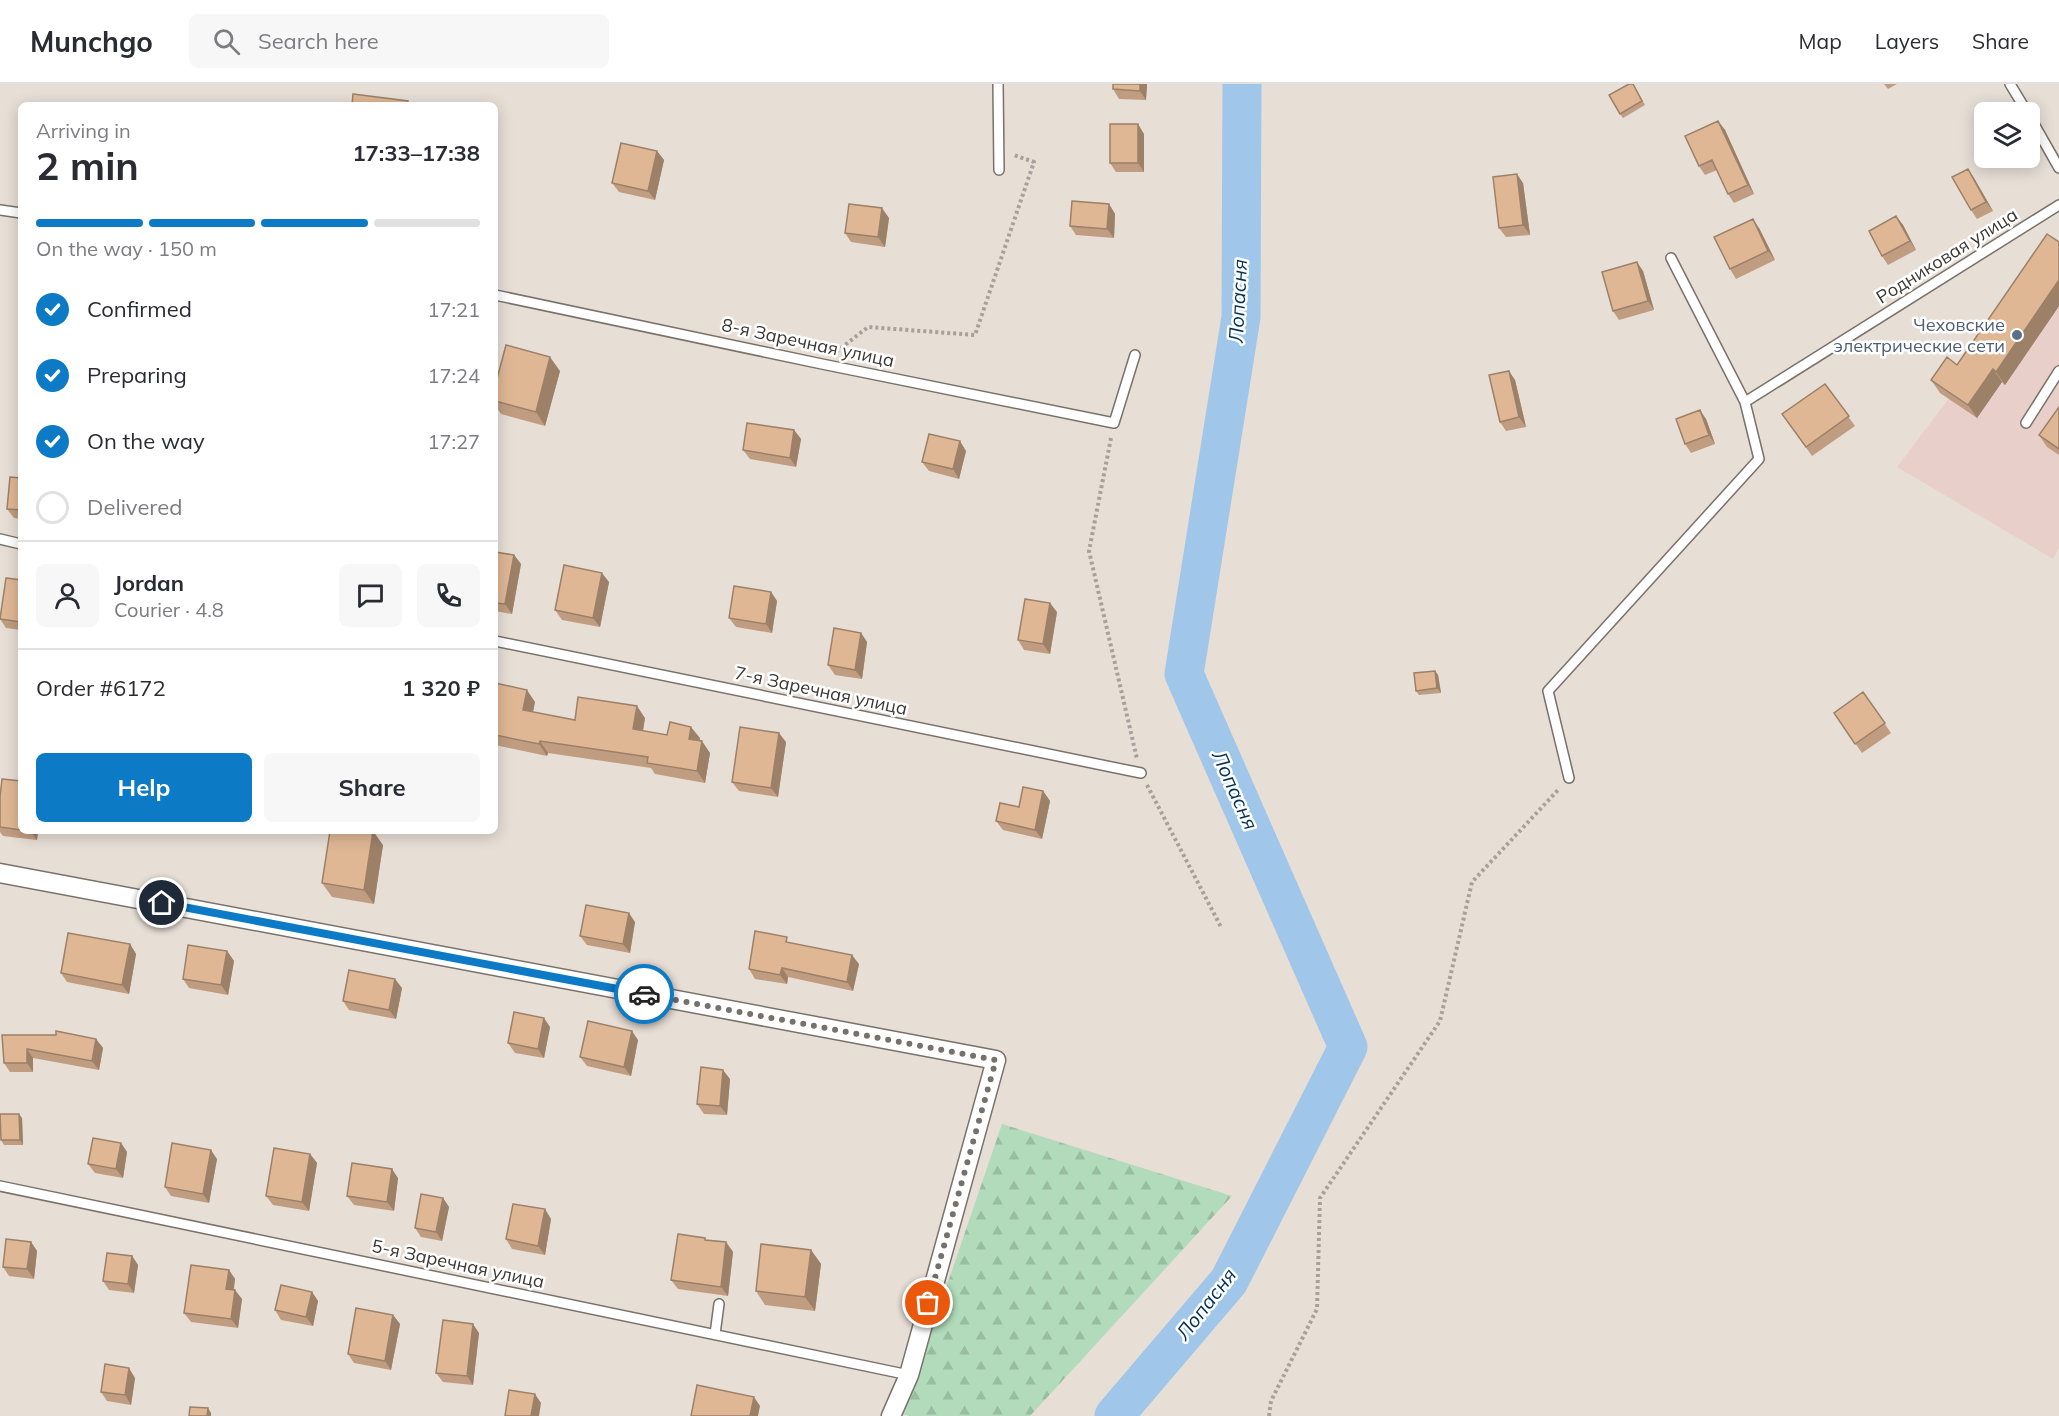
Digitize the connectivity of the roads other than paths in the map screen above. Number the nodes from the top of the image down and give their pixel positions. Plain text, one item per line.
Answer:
1 (998, 84) edge
2 (2010, 84) edge
3 (2021, 102) edge
4 (2040, 135) edge
5 (2059, 168) edge
6 (999, 170) dead end
7 (2059, 205) edge
8 (0, 210) edge
9 (18, 213) edge
10 (1671, 258) dead end
11 (498, 296) edge
12 (1136, 355) dead end
13 (2059, 371) edge
14 (1745, 402) junction
15 (2026, 423) dead end
16 (0, 539) edge
17 (18, 543) edge
18 (498, 642) edge
19 (1140, 773) road end
20 (1569, 778) road end
21 (0, 873) edge
22 (0, 1186) edge
23 (719, 1304) dead end
24 (715, 1334) junction
25 (909, 1375) junction
26 (891, 1416) edge

1 - 6 lane
2 - 3 lane
4 - 5 lane
7 - 14 lane, Родниковая улица
8 - 9 lane
10 - 14 lane
11 - 12 lane, 8-я Заречная улица
13 - 15 lane
14 - 20 lane
16 - 17 lane
18 - 19 lane, 7-я Заречная улица
21 - 25 street
22 - 24 lane, 5-я Заречная улица
23 - 24 lane
24 - 25 lane, 5-я Заречная улица
25 - 26 street

